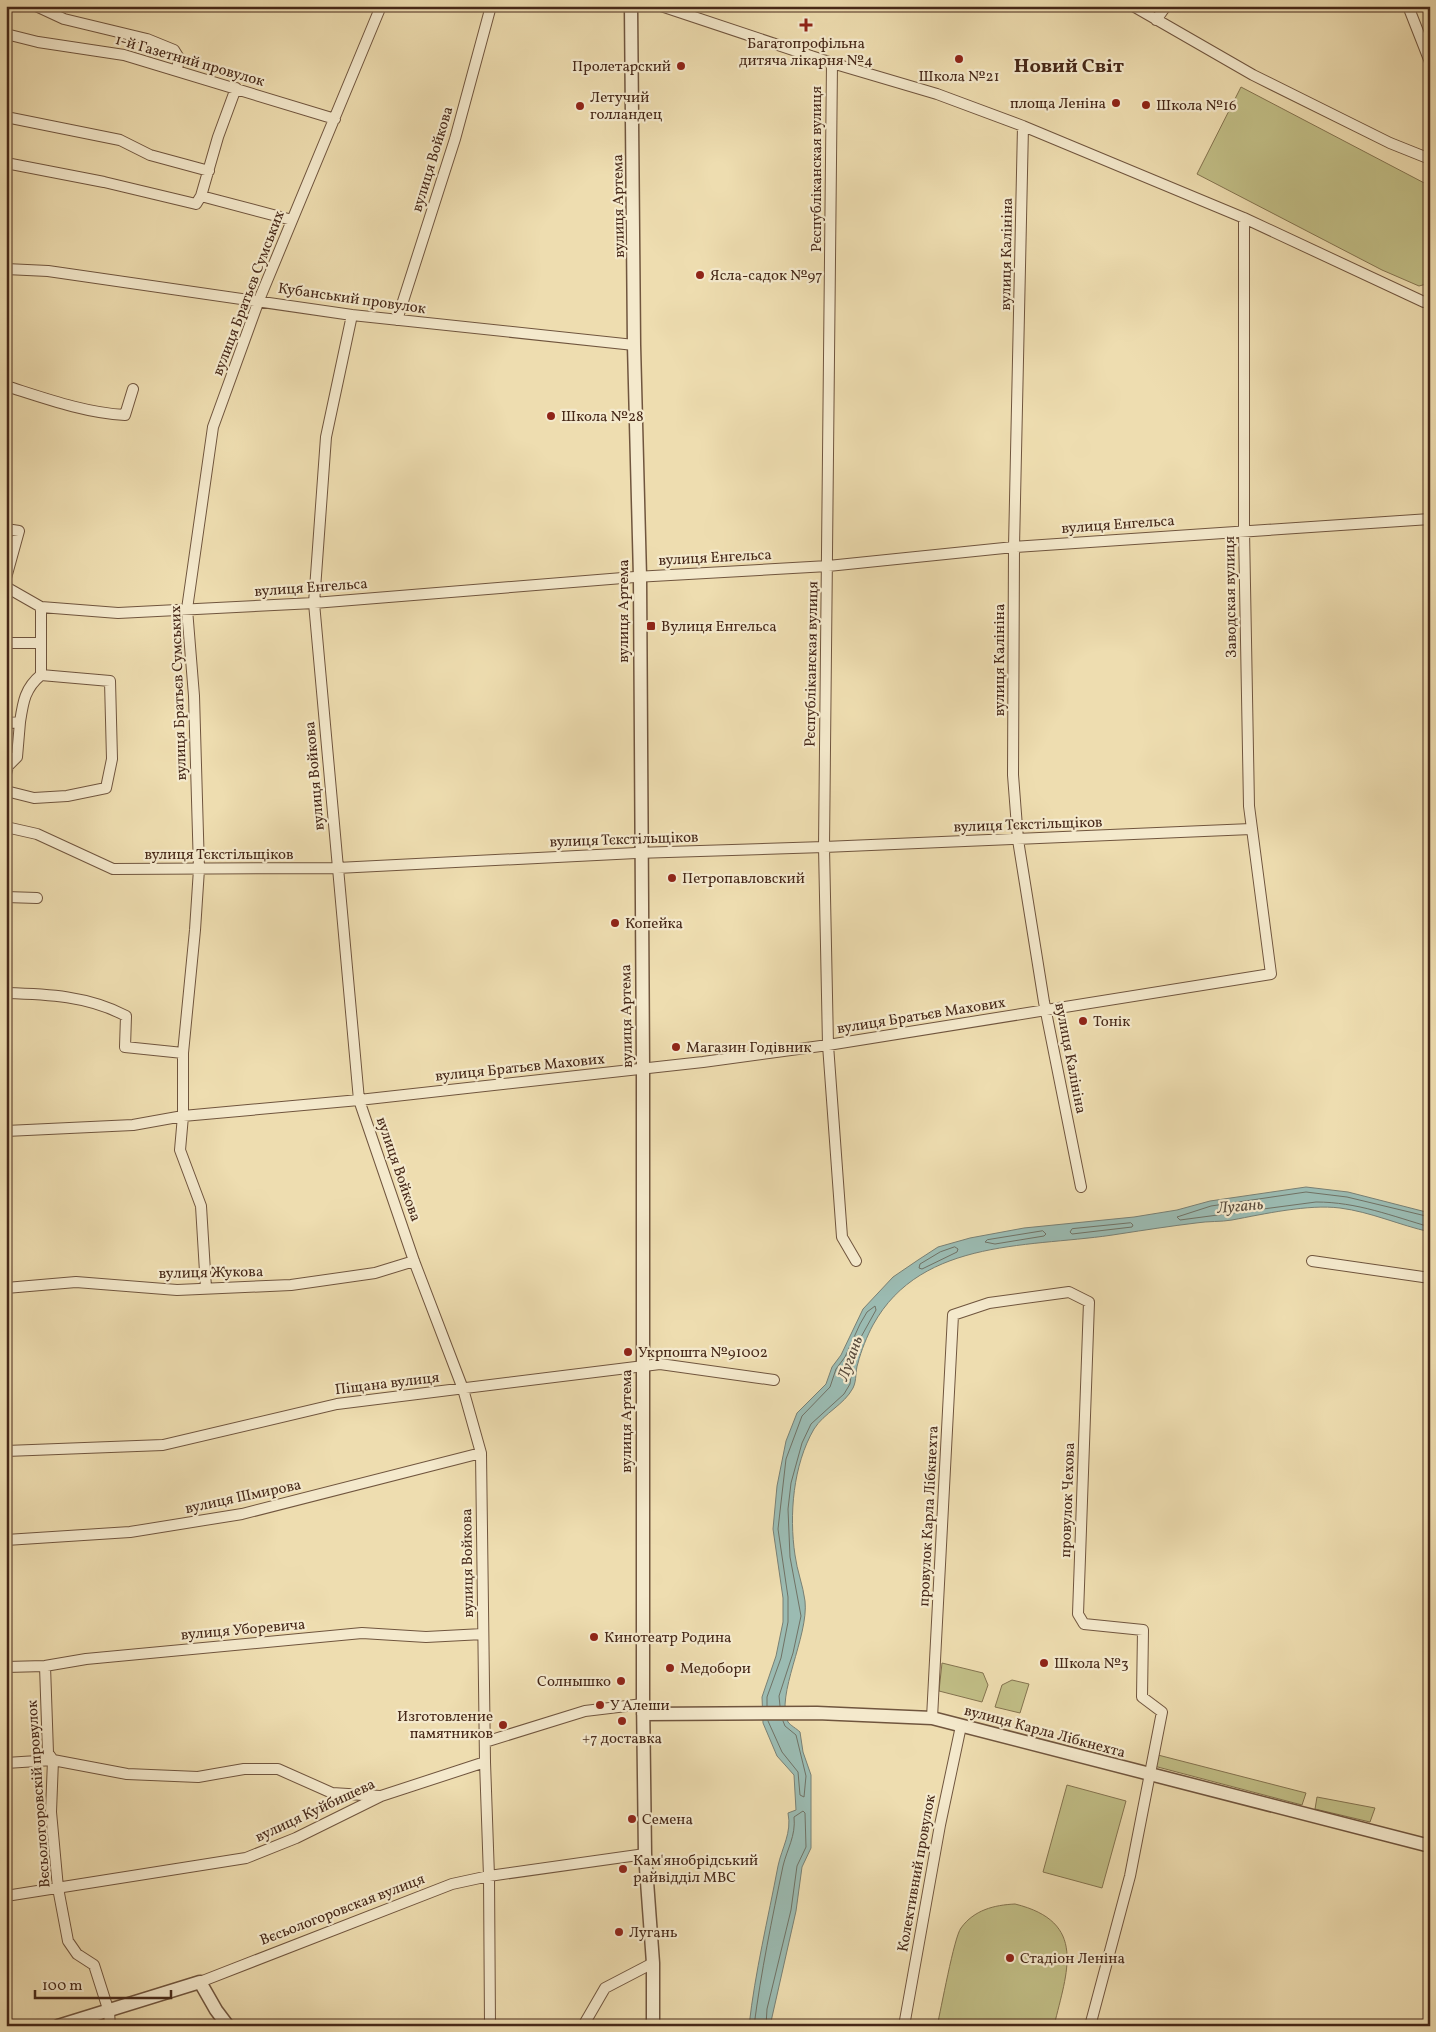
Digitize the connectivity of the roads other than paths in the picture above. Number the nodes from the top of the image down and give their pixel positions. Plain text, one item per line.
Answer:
1 (36, 6) edge
2 (491, 6) edge
3 (631, 6) edge
4 (662, 6) edge
5 (1133, 6) edge
6 (1166, 6) edge
7 (1408, 6) edge
8 (378, 7) edge
9 (1156, 20) junction
10 (6, 34) edge
11 (1430, 62) edge
12 (832, 63) junction
13 (177, 70) junction
14 (236, 88) junction
15 (6, 117) edge
16 (335, 119) junction
17 (1023, 126) junction
18 (1430, 159) edge
19 (6, 163) edge
20 (209, 171) junction
21 (201, 196) junction
22 (1244, 218) junction
23 (292, 220) junction
24 (6, 269) edge
25 (259, 300) junction
26 (1428, 303) edge
27 (352, 316) junction
28 (397, 320) junction
29 (634, 345) junction
30 (6, 386) edge
31 (133, 390) dead end
32 (1430, 518) edge
33 (6, 529) edge
34 (1244, 530) junction
35 (1014, 547) junction
36 (828, 566) junction
37 (640, 577) junction
38 (6, 578) edge
39 (6, 587) edge
40 (314, 603) junction
41 (42, 607) junction
42 (187, 609) junction
43 (6, 643) edge
44 (41, 643) junction
45 (41, 675) junction
46 (20, 722) junction
47 (6, 723) edge
48 (6, 758) edge
49 (17, 758) junction
50 (6, 774) edge
51 (6, 791) edge
52 (6, 826) edge
53 (1251, 829) junction
54 (1018, 840) junction
55 (824, 847) junction
56 (640, 853) junction
57 (337, 868) junction
58 (199, 869) junction
59 (6, 897) edge
60 (38, 898) dead end
61 (1271, 974) joint
62 (6, 993) edge
63 (1045, 1010) junction
64 (828, 1045) junction
65 (183, 1053) junction
66 (643, 1068) junction
67 (359, 1100) junction
68 (183, 1116) junction
69 (6, 1131) edge
70 (1081, 1187) dead end
71 (414, 1261) junction
72 (856, 1261) dead end
73 (1312, 1261) dead end
74 (1430, 1278) edge
75 (6, 1288) edge
76 (206, 1288) junction
77 (953, 1316) joint
78 (642, 1367) junction
79 (774, 1380) dead end
80 (463, 1389) junction
81 (6, 1452) edge
82 (481, 1453) junction
83 (6, 1540) edge
84 (483, 1634) junction
85 (45, 1666) junction
86 (6, 1668) edge
87 (643, 1709) junction
88 (932, 1718) junction
89 (961, 1726) junction
90 (485, 1742) junction
91 (53, 1760) junction
92 (485, 1762) junction
93 (6, 1763) edge
94 (1151, 1775) junction
95 (381, 1796) junction
96 (1430, 1846) edge
97 (645, 1854) junction
98 (490, 1876) junction
99 (58, 1888) junction
100 (6, 1896) edge
101 (653, 1963) junction
102 (200, 1982) junction
103 (109, 2012) junction
104 (58, 2026) edge
105 (110, 2026) edge
106 (228, 2026) edge
107 (490, 2026) edge
108 (583, 2026) edge
109 (653, 2026) edge
110 (904, 2026) edge
111 (1090, 2026) edge

1 - 13 street
2 - 28 street, вулиця Войкова
3 - 29 street, вулиця Артема
4 - 12 street
5 - 9 street
6 - 9 street
7 - 11 street
8 - 16 street, вулиця Братьєв Сумських
9 - 18 street
10 - 13 street, 1-й Газетний провулок
12 - 17 street
12 - 36 street, Рєспубліканская вулиця
13 - 14 street, 1-й Газетний провулок
14 - 16 street, 1-й Газетний провулок
14 - 20 street
15 - 20 street
16 - 23 street, вулиця Братьєв Сумських
17 - 22 street
17 - 35 street, вулиця Калініна
19 - 21 street
20 - 21 street
21 - 23 street
22 - 26 street
22 - 34 street, Заводская вулиця
23 - 25 street, вулиця Братьєв Сумських
24 - 25 street, Кубанський провулок
25 - 27 street, Кубанський провулок
25 - 42 street, вулиця Братьєв Сумських
27 - 28 street, Кубанський провулок
27 - 40 street, вулиця Войкова
28 - 29 street, Кубанський провулок
29 - 37 street, вулиця Артема
30 - 31 street
32 - 34 street, вулиця Енгельса
33 - 38 street
34 - 35 street, вулиця Енгельса
34 - 53 street, Заводская вулиця
35 - 36 street, вулиця Енгельса
35 - 54 street, вулиця Калініна
36 - 37 street, вулиця Енгельса
36 - 55 street, Рєспубліканская вулиця
37 - 40 street, вулиця Енгельса
37 - 56 street, вулиця Артема
39 - 41 street, вулиця Енгельса
40 - 42 street, вулиця Енгельса
40 - 57 street, вулиця Войкова
41 - 42 street, вулиця Енгельса
41 - 44 street
42 - 58 street, вулиця Братьєв Сумських
43 - 44 street
44 - 45 street
45 - 46 street
45 - 51 street
46 - 47 street
46 - 49 street
48 - 49 street
49 - 50 street
52 - 58 street, вулиця Тєкстільщіков
53 - 54 street, вулиця Тєкстільщіков
53 - 61 street, Заводская вулиця
54 - 55 street, вулиця Тєкстільщіков
54 - 63 street, вулиця Калініна
55 - 56 street, вулиця Тєкстільщіков
55 - 64 street, Рєспубліканская вулиця
56 - 57 street, вулиця Тєкстільщіков
56 - 66 street, вулиця Артема
57 - 58 street, вулиця Тєкстільщіков
57 - 67 street, вулиця Войкова
58 - 65 street, вулиця Братьєв Сумських
59 - 60 street
61 - 63 street, вулиця Братьєв Махових
62 - 65 street
63 - 64 street, вулиця Братьєв Махових
63 - 70 street, вулиця Калініна
64 - 66 street, вулиця Братьєв Махових
64 - 72 street, Рєспубліканская вулиця
65 - 68 street, вулиця Братьєв Сумських
66 - 67 street, вулиця Братьєв Махових
66 - 78 street, вулиця Артема
67 - 68 street, вулиця Братьєв Махових
67 - 71 street, вулиця Войкова
68 - 69 street, вулиця Братьєв Махових
68 - 76 street, вулиця Братьєв Сумських
71 - 76 street, вулиця Жукова
71 - 80 street, вулиця Войкова
73 - 74 street
75 - 76 street, вулиця Жукова
77 - 88 street, провулок Карла Лібкнехта
77 - 94 street, провулок Чехова
78 - 79 street, Піщана вулиця
78 - 80 street, Піщана вулиця
78 - 87 street, вулиця Артема
80 - 81 street, Піщана вулиця
80 - 82 street, вулиця Войкова
82 - 83 street, вулиця Шмирова
82 - 84 street, вулиця Войкова
84 - 85 street, вулиця Уборевича
84 - 90 street, вулиця Войкова
85 - 86 street, вулиця Уборевича
85 - 91 street, Вєсьологоровскій провулок
87 - 88 street, вулиця Карла Лібкнехта
87 - 90 street
87 - 97 street, вулиця Артема
88 - 89 street, вулиця Карла Лібкнехта
89 - 94 street, вулиця Карла Лібкнехта
89 - 110 street, Колективний провулок
90 - 92 street, вулиця Войкова
91 - 93 street
91 - 95 street
91 - 99 street, Вєсьологоровскій провулок
92 - 95 street, вулиця Куйбишева
92 - 98 street, вулиця Войкова
94 - 96 street, вулиця Карла Лібкнехта
94 - 111 street
95 - 99 street, вулиця Куйбишева
97 - 98 street, Вєсьологоровская вулиця
97 - 101 street, вулиця Артема
98 - 102 street, Вєсьологоровская вулиця
98 - 107 street, вулиця Войкова
99 - 100 street, вулиця Куйбишева
99 - 103 street, Вєсьологоровскій провулок
101 - 108 street
101 - 109 street, вулиця Артема
102 - 103 street, Вєсьологоровская вулиця
102 - 106 street
103 - 104 street, Вєсьологоровская вулиця
103 - 105 street, Вєсьологоровскій провулок

